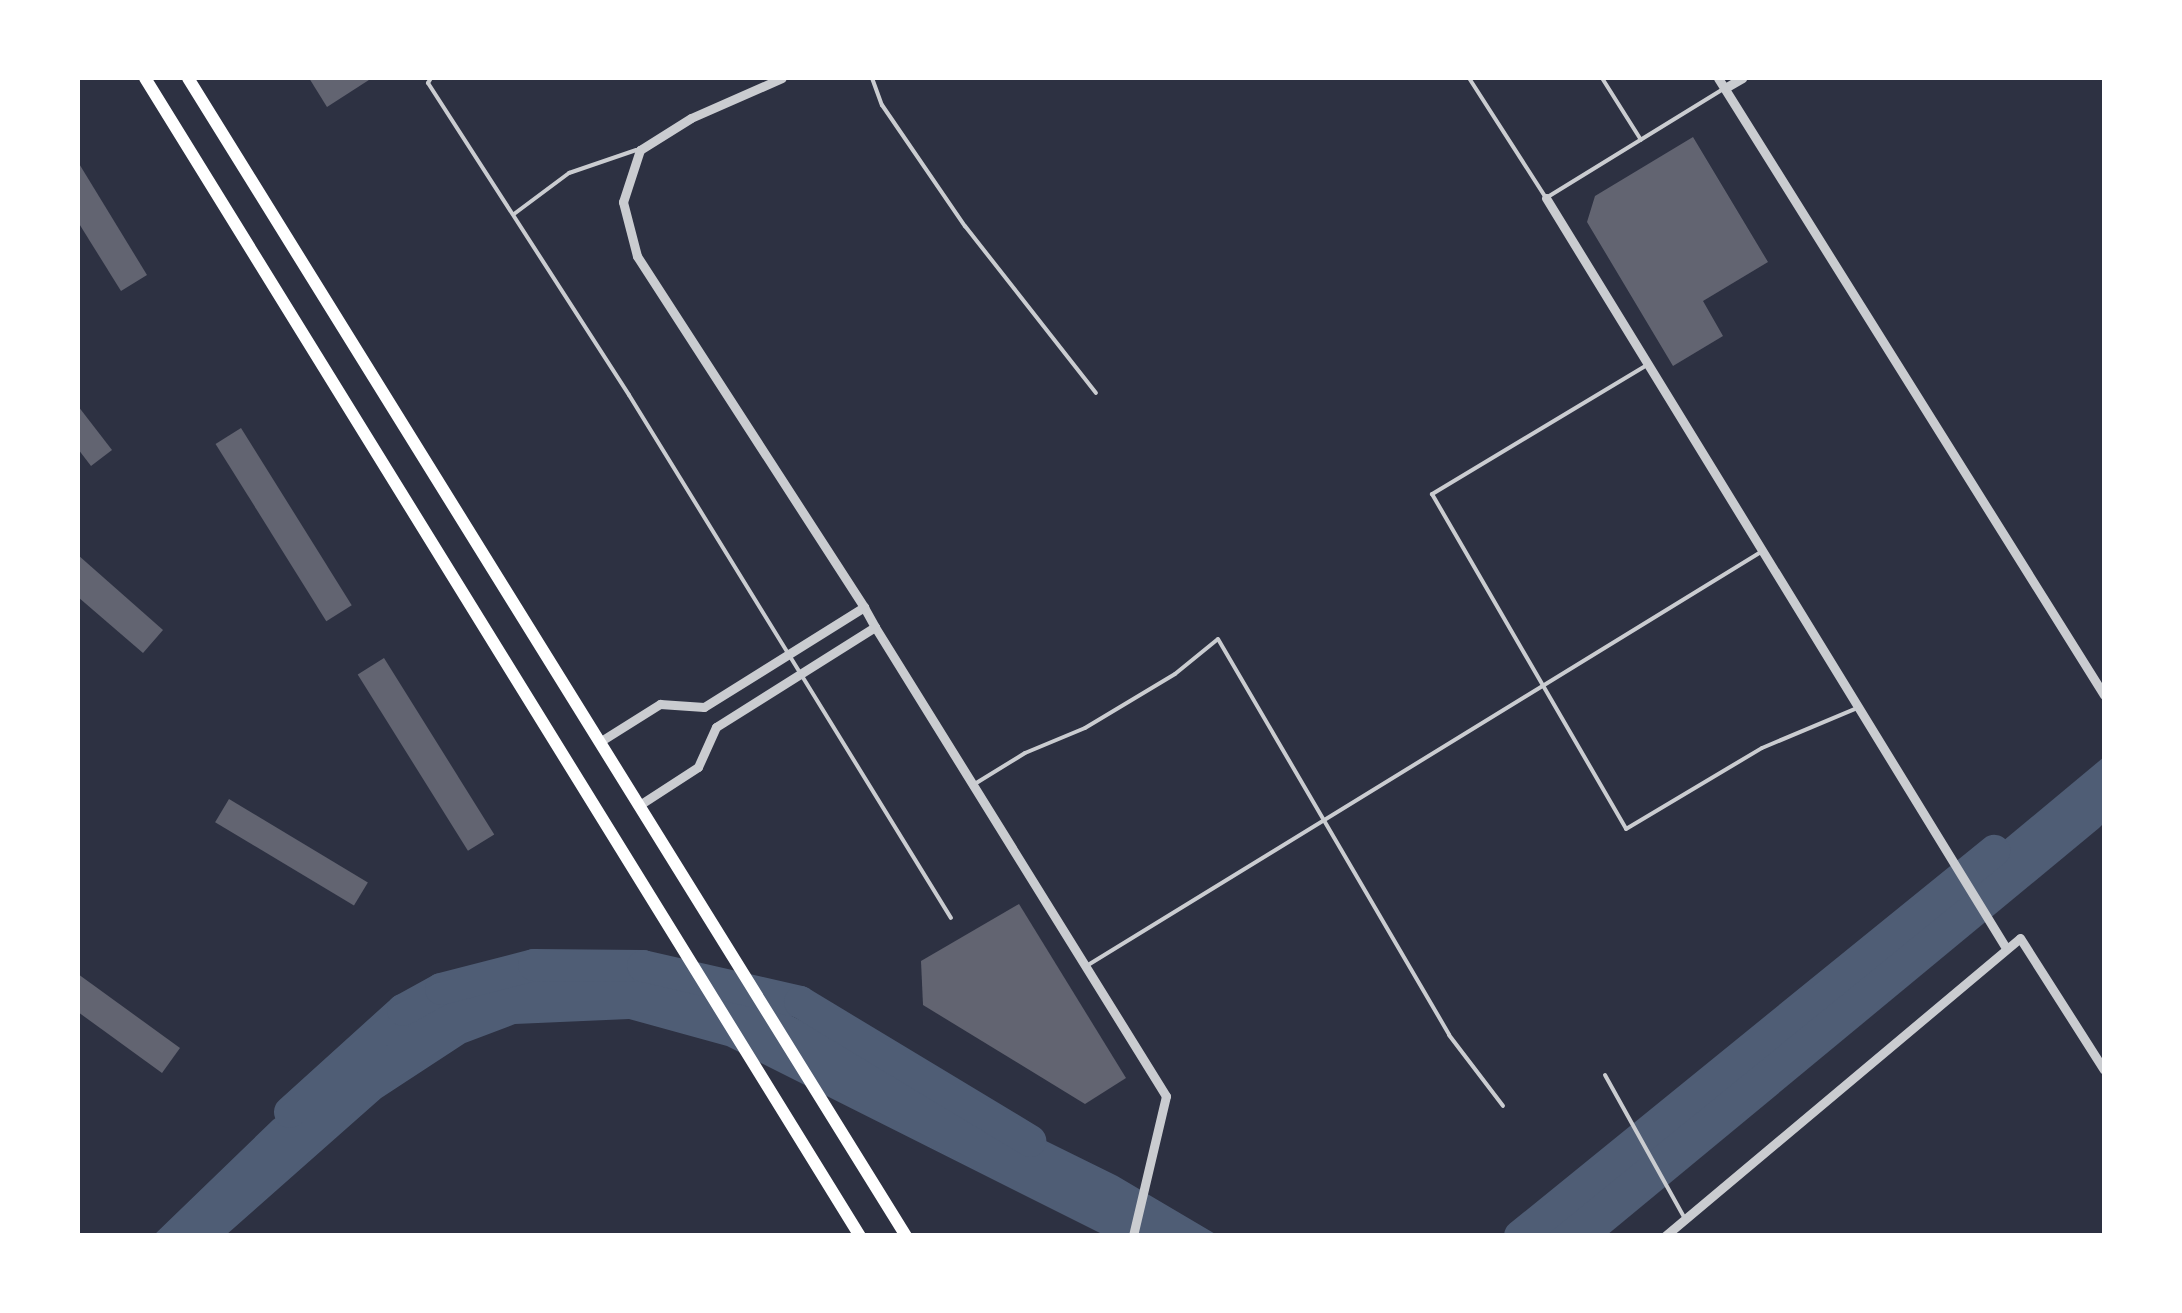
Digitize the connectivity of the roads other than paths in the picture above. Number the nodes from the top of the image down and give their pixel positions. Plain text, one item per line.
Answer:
1 (146, 78) edge
2 (188, 78) edge
3 (430, 78) edge
4 (782, 78) edge
5 (872, 78) edge
6 (1468, 78) edge
7 (1602, 78) edge
8 (1718, 78) edge
9 (1742, 78) edge
10 (1725, 88) junction
11 (1641, 140) junction
12 (650, 144) junction
13 (1546, 198) junction
14 (514, 214) junction
15 (1647, 364) junction
16 (1096, 393) dead end
17 (1761, 552) junction
18 (864, 606) junction
19 (875, 627) junction
20 (788, 654) junction
21 (801, 674) junction
22 (1542, 687) junction
23 (2102, 690) edge
24 (1857, 708) junction
25 (601, 741) junction
26 (973, 786) junction
27 (640, 804) junction
28 (1324, 822) junction
29 (951, 918) dead end
30 (2006, 948) junction
31 (1085, 966) junction
32 (2104, 1070) edge
33 (1605, 1075) dead end
34 (1503, 1106) dead end
35 (1685, 1218) junction
36 (860, 1236) edge
37 (906, 1236) edge
38 (1133, 1236) edge
39 (1665, 1236) edge

1 - 36 main road
2 - 25 main road
3 - 14 lane
4 - 12 street
5 - 16 lane
6 - 13 lane
7 - 11 lane
8 - 10 street
9 - 10 street
10 - 11 lane
10 - 23 street
11 - 13 lane
12 - 14 lane
12 - 18 street
13 - 15 street
14 - 20 lane
15 - 17 street
15 - 22 lane
17 - 22 lane
17 - 24 street
18 - 19 street
18 - 20 street
19 - 21 street
19 - 26 street
20 - 21 lane
20 - 25 street
21 - 27 street
21 - 29 lane
22 - 24 lane
22 - 28 lane
24 - 30 street
25 - 27 main road
26 - 28 lane
26 - 31 street
27 - 37 main road
28 - 31 lane
28 - 34 lane
30 - 32 street
30 - 35 street
31 - 38 street
33 - 35 lane
35 - 39 street

